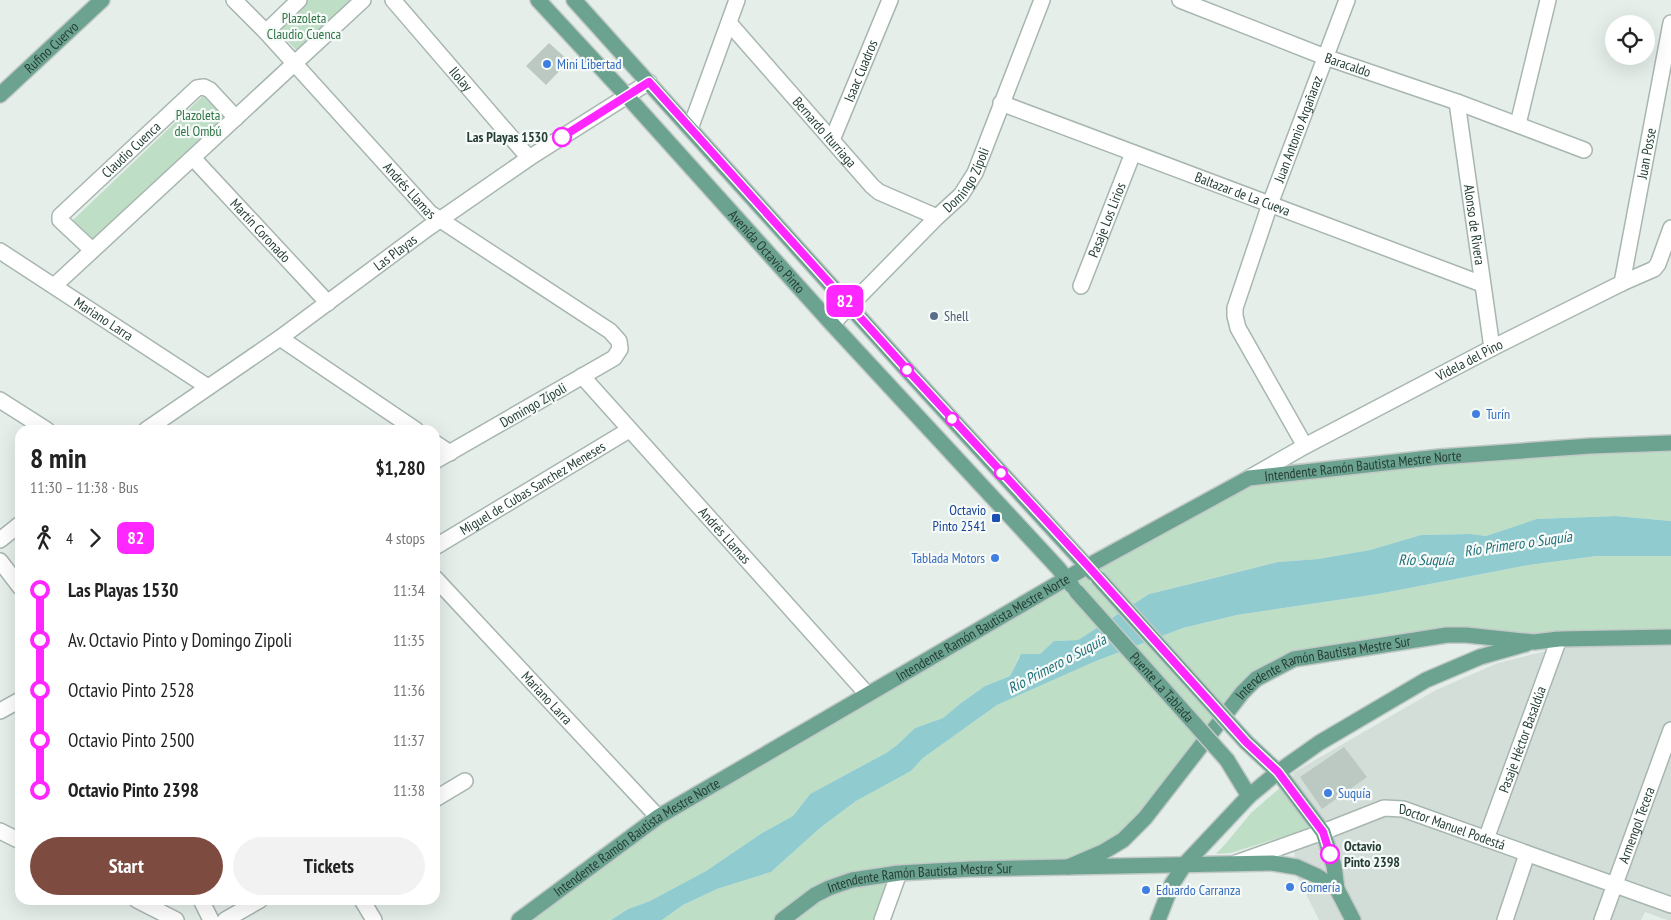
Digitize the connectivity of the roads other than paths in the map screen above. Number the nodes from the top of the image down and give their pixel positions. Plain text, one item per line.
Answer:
1 (102, 0) edge
2 (234, 0) edge
3 (299, 0) edge
4 (363, 0) edge
5 (393, 0) edge
6 (538, 0) edge
7 (574, 0) edge
8 (737, 0) edge
9 (890, 0) edge
10 (1042, 0) edge
11 (1180, 0) edge
12 (1347, 0) edge
13 (1548, 0) edge
14 (1671, 22) edge
15 (728, 24) junction
16 (266, 32) junction
17 (1325, 57) junction
18 (294, 65) junction
19 (649, 82) junction
20 (2, 89) edge
21 (626, 95) junction
22 (1457, 102) junction
23 (1001, 103) junction
24 (236, 118) junction
25 (1518, 124) junction
26 (690, 129) junction
27 (832, 140) junction
28 (1584, 150) dead end
29 (1133, 153) junction
30 (193, 158) junction
31 (529, 158) junction
32 (1270, 204) junction
33 (938, 217) junction
34 (440, 220) junction
35 (1671, 228) edge
36 (92, 250) junction
37 (0, 251) edge
38 (1622, 283) junction
39 (1482, 284) junction
40 (54, 286) junction
41 (1081, 286) dead end
42 (328, 303) junction
43 (850, 306) junction
44 (832, 324) junction
45 (280, 338) junction
46 (619, 341) joint
47 (1492, 348) junction
48 (582, 376) junction
49 (208, 387) junction
50 (0, 400) edge
51 (38, 425) edge
52 (153, 425) edge
53 (409, 425) edge
54 (629, 430) junction
55 (1671, 443) edge
56 (440, 446) edge
57 (1305, 446) junction
58 (450, 453) junction
59 (440, 458) edge
60 (1250, 478) junction
61 (15, 528) edge
62 (0, 540) edge
63 (440, 544) edge
64 (0, 561) edge
65 (1088, 566) junction
66 (1067, 578) junction
67 (1098, 578) joint
68 (15, 580) edge
69 (440, 583) edge
70 (1076, 591) joint
71 (1671, 637) edge
72 (1559, 639) junction
73 (1534, 642) junction
74 (867, 694) junction
75 (15, 703) edge
76 (0, 711) edge
77 (1671, 730) edge
78 (1278, 772) junction
79 (465, 781) dead end
80 (440, 796) edge
81 (1250, 796) junction
82 (658, 816) junction
83 (0, 831) edge
84 (1323, 832) junction
85 (15, 838) edge
86 (1486, 839) junction
87 (1527, 854) junction
88 (1185, 864) junction
89 (1232, 864) junction
90 (1068, 868) junction
91 (899, 873) junction
92 (1614, 885) junction
93 (1337, 889) junction
94 (147, 905) edge
95 (203, 905) edge
96 (251, 905) edge
97 (365, 905) edge
98 (1671, 905) edge
99 (176, 920) edge
100 (211, 920) edge
101 (225, 920) edge
102 (374, 920) edge
103 (519, 920) edge
104 (782, 920) edge
105 (882, 920) edge
106 (1158, 920) edge
107 (1353, 920) edge
108 (1505, 920) edge
109 (1602, 920) edge

1 - 20 main road, Rufino Cuervo
2 - 16 street, Andrés Llamas
3 - 16 street
4 - 18 street
5 - 31 street, Ilolay
6 - 21 main road, Avenida Octavio Pinto
7 - 19 main road, Avenida Octavio Pinto
8 - 15 street
9 - 27 street, Isaac Cuadros
10 - 23 street, Domingo Zípoli
11 - 17 street, Baracaldo
12 - 17 street, Juan Antonio Argañaraz
13 - 25 street
14 - 38 street, Juan Posse
15 - 26 street
15 - 27 street, Bernardo Iturriaga
16 - 18 street, Andrés Llamas
17 - 22 street, Baracaldo
17 - 32 street, Juan Antonio Argañaraz
18 - 24 street
18 - 34 street, Andrés Llamas
19 - 21 street, Las Playas
19 - 26 main road, Avenida Octavio Pinto
21 - 31 street, Las Playas
21 - 44 main road, Avenida Octavio Pinto
22 - 25 street, Baracaldo
22 - 39 street, Alonso de Rivera
23 - 29 street, Baltazar de La Cueva
23 - 33 street, Domingo Zípoli
24 - 30 street
24 - 36 street, Claudio Cuenca
25 - 28 street, Baracaldo
26 - 43 main road, Avenida Octavio Pinto
27 - 33 street, Bernardo Iturriaga
29 - 32 street, Baltazar de La Cueva
29 - 41 street, Pasaje Los Lirios
30 - 36 street
30 - 42 street, Martín Coronado
31 - 34 street, Las Playas
32 - 39 street, Baltazar de La Cueva
32 - 57 street, Juan Antonio Argañaraz
33 - 43 street, Domingo Zípoli
34 - 42 street, Las Playas
34 - 46 street, Andrés Llamas
35 - 38 street, Videla del Pino
36 - 40 street
37 - 40 street, Mariano Larra
38 - 47 street, Videla del Pino
39 - 47 street, Alonso de Rivera
40 - 49 street, Mariano Larra
42 - 45 street, Las Playas
43 - 44 street, Domingo Zípoli
43 - 65 main road, Avenida Octavio Pinto
44 - 66 main road, Avenida Octavio Pinto
45 - 49 street, Las Playas
45 - 53 street
46 - 48 street, Domingo Zípoli
47 - 57 street, Videla del Pino
48 - 54 street, Andrés Llamas
48 - 58 street, Domingo Zípoli
49 - 52 street, Las Playas
50 - 51 street
54 - 63 street, Miguel de Cubas Sanchez Meneses
54 - 74 street, Andrés Llamas
55 - 60 main road, Intendente Ramón Bautista Mestre Norte
56 - 58 street
57 - 60 street, Videla del Pino
58 - 59 street, Domingo Zípoli
60 - 65 main road, Intendente Ramón Bautista Mestre Norte
61 - 62 street
64 - 68 street
65 - 66 main road, Intendente Ramón Bautista Mestre Norte
65 - 67 main road, Avenida Octavio Pinto
66 - 70 main road, Avenida Octavio Pinto
66 - 74 main road, Intendente Ramón Bautista Mestre Norte
67 - 78 main road, Puente La Tablada, bridge
69 - 82 street, Mariano Larra
70 - 81 main road, Puente La Tablada, bridge
71 - 72 main road, Intendente Ramón Bautista Mestre Sur
72 - 73 main road, Intendente Ramón Bautista Mestre Sur
72 - 86 street, Pasaje Héctor Basaldúa
73 - 78 main road, Intendente Ramón Bautista Mestre Sur
73 - 90 main road, Intendente Ramón Bautista Mestre Sur
74 - 82 main road, Intendente Ramón Bautista Mestre Norte
75 - 76 street
77 - 92 street, Armengol Tecera
78 - 81 main road, Intendente Ramón Bautista Mestre Sur
78 - 84 main road
79 - 80 street
81 - 88 main road, Intendente Ramón Bautista Mestre Sur
82 - 103 main road, Intendente Ramón Bautista Mestre Norte
83 - 85 street
84 - 86 street, Doctor Manuel Podestá
84 - 89 street, Doctor Manuel Podestá
84 - 93 main road
86 - 87 street, Doctor Manuel Podestá
87 - 92 street, Doctor Manuel Podestá
87 - 108 street
88 - 89 main road
88 - 90 main road, Intendente Ramón Bautista Mestre Sur
88 - 106 main road
89 - 93 main road
90 - 91 main road, Intendente Ramón Bautista Mestre Sur
91 - 104 main road, Intendente Ramón Bautista Mestre Sur
91 - 105 street
92 - 98 street, Doctor Manuel Podestá
92 - 109 street, Armengol Tecera
93 - 107 main road
94 - 99 street
95 - 100 street
96 - 101 street
97 - 102 street

